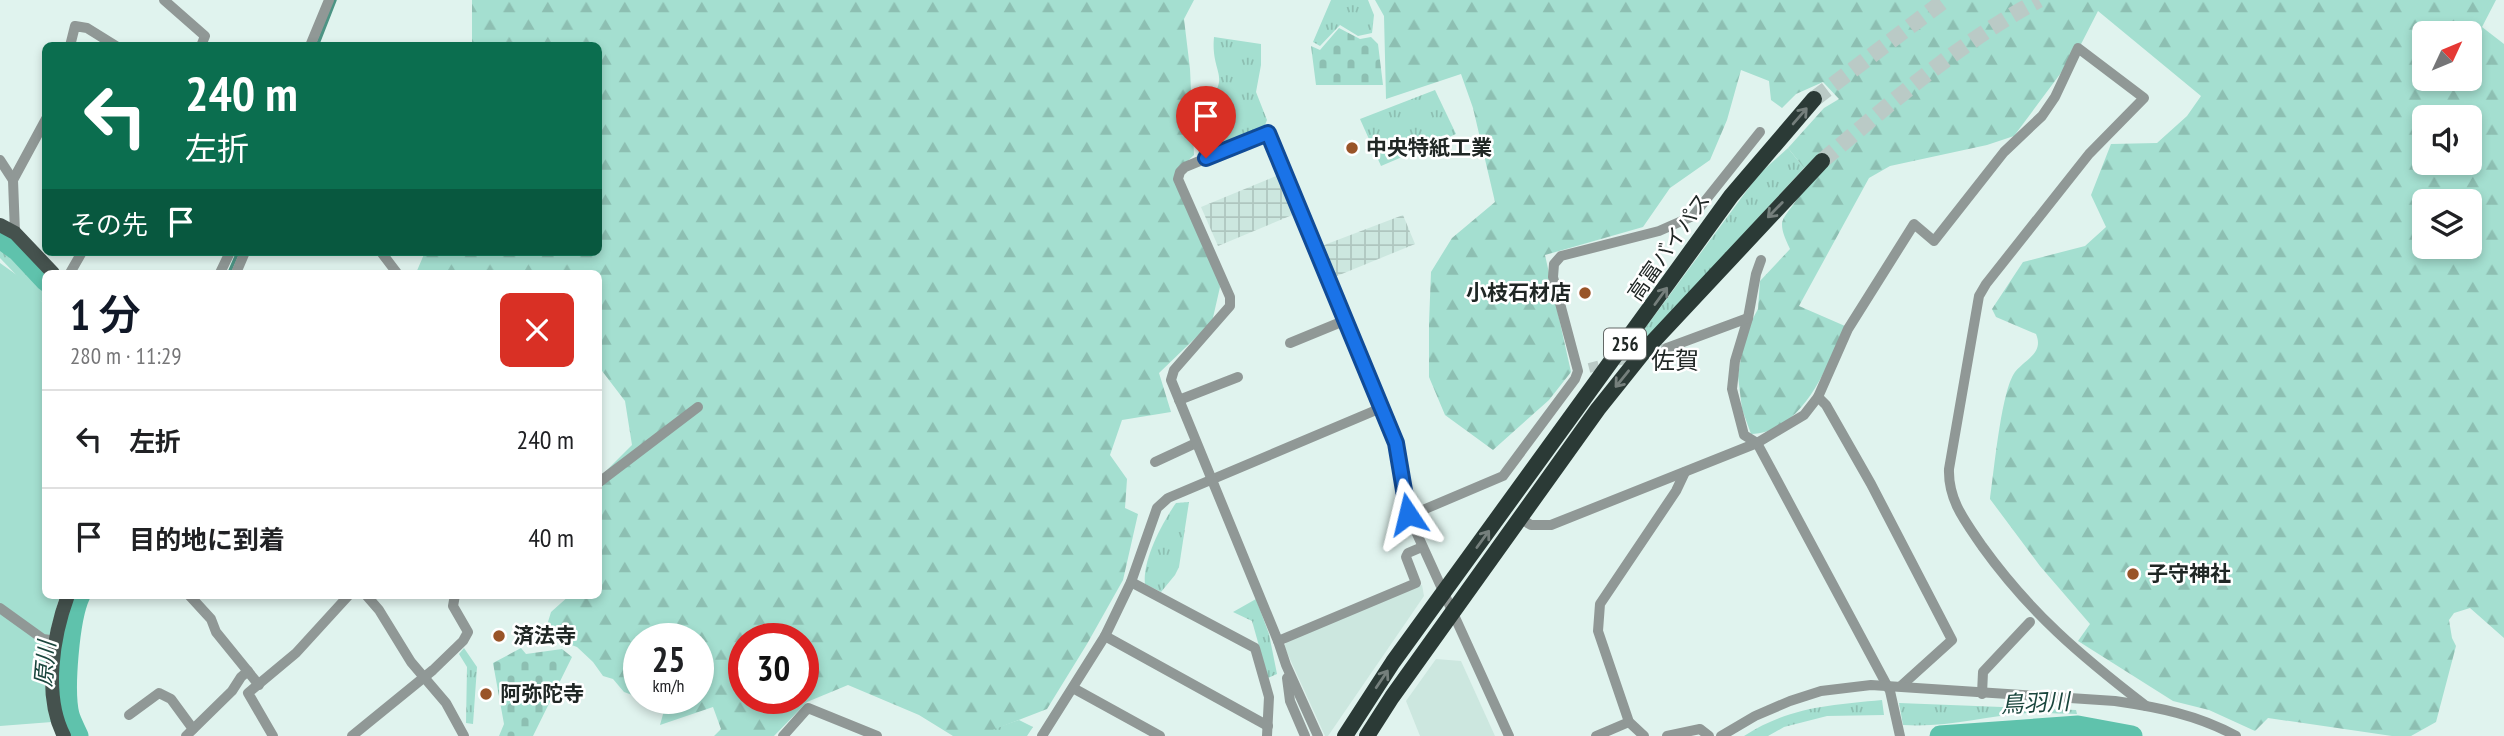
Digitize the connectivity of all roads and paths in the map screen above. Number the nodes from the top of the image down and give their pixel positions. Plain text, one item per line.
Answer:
1 (164, 0) edge
2 (329, 0) edge
3 (71, 42) edge
4 (110, 42) edge
5 (203, 42) edge
6 (312, 42) edge
7 (1814, 99) tunnel mouth
8 (42, 126) edge
9 (1759, 132) dead end
10 (0, 160) edge
11 (1822, 161) tunnel mouth
12 (13, 180) junction
13 (0, 225) edge
14 (15, 233) junction
15 (384, 256) edge
16 (1761, 260) dead end
17 (49, 270) edge
18 (395, 270) edge
19 (1748, 318) junction
20 (1346, 320) junction
21 (1290, 343) dead end
22 (1667, 348) tunnel mouth
23 (1238, 377) dead end
24 (1818, 397) junction
25 (1179, 400) junction
26 (698, 407) dead end
27 (1381, 408) junction
28 (1196, 443) junction
29 (1757, 443) junction
30 (1155, 462) dead end
31 (1685, 472) junction
32 (602, 480) edge
33 (1211, 480) junction
34 (1408, 514) junction
35 (1521, 519) junction
36 (1422, 547) junction
37 (1131, 582) junction
38 (1443, 594) junction
39 (67, 599) edge
40 (193, 599) edge
41 (345, 599) edge
42 (369, 599) edge
43 (454, 599) edge
44 (0, 608) edge
45 (1453, 612) junction
46 (2030, 622) dead end
47 (1105, 636) junction
48 (57, 641) junction
49 (1278, 641) junction
50 (1286, 665) junction
51 (248, 671) junction
52 (423, 677) junction
53 (259, 685) junction
54 (1901, 686) junction
55 (1073, 688) junction
56 (1888, 689) junction
57 (1982, 694) junction
58 (2146, 706) junction
59 (129, 715) dead end
60 (1629, 722) junction
61 (1267, 731) edge
62 (189, 732) edge
63 (2221, 732) edge
64 (64, 736) edge
65 (273, 736) edge
66 (352, 736) edge
67 (464, 736) edge
68 (783, 736) edge
69 (877, 736) edge
70 (1042, 736) edge
71 (1160, 736) edge
72 (1306, 736) edge
73 (1318, 736) edge
74 (1345, 736) edge
75 (1367, 736) edge
76 (1509, 736) edge
77 (1596, 736) edge
78 (1644, 736) edge
79 (1667, 736) edge
80 (1709, 736) edge
81 (1721, 736) edge
82 (1900, 736) edge
83 (2236, 736) edge

1 - 5 street
2 - 6 street
3 - 4 street
38 -> 7 highway, 高富バイパス / 256
8 - 12 street
9 - 34 street
10 - 12 street
11 -> 35 highway, 高富バイパス / 256
12 - 14 street
13 - 14 main road
14 - 17 main road
15 - 18 street
16 - 19 street
19 - 22 street
19 - 29 street
20 - 21 street
20 - 25 street
20 - 27 street
23 - 25 street
24 - 29 street
24 - 54 street
24 - 58 street
25 - 28 street
26 - 32 street
27 - 33 street
27 - 34 street
28 - 30 street
28 - 33 street
29 - 31 street
29 - 56 street
31 - 35 street
31 - 60 street
33 - 37 street
33 - 49 street
34 - 36 street
35 - 45 highway, 高富バイパス / 256
36 - 38 street
36 - 49 street
37 - 47 street
37 - 61 street
38 - 45 street
74 -> 38 highway, 256
39 - 48 main road
40 - 51 street
41 - 53 street
42 - 52 street
43 - 52 street
44 - 48 street
45 - 75 highway, 256
45 - 76 street
46 - 57 street
47 - 55 street
47 - 61 street
48 - 64 main road
49 - 50 street
50 - 72 street
50 - 73 street
51 - 53 street
51 - 62 street
52 - 66 street
52 - 67 street
53 - 65 street
54 - 56 street
54 - 57 street
55 - 70 street
55 - 71 street
56 - 81 street
56 - 82 street
57 - 58 street
58 - 63 street
59 - 62 street
60 - 77 street
60 - 78 street
63 - 83 street
68 - 69 street
79 - 80 street

